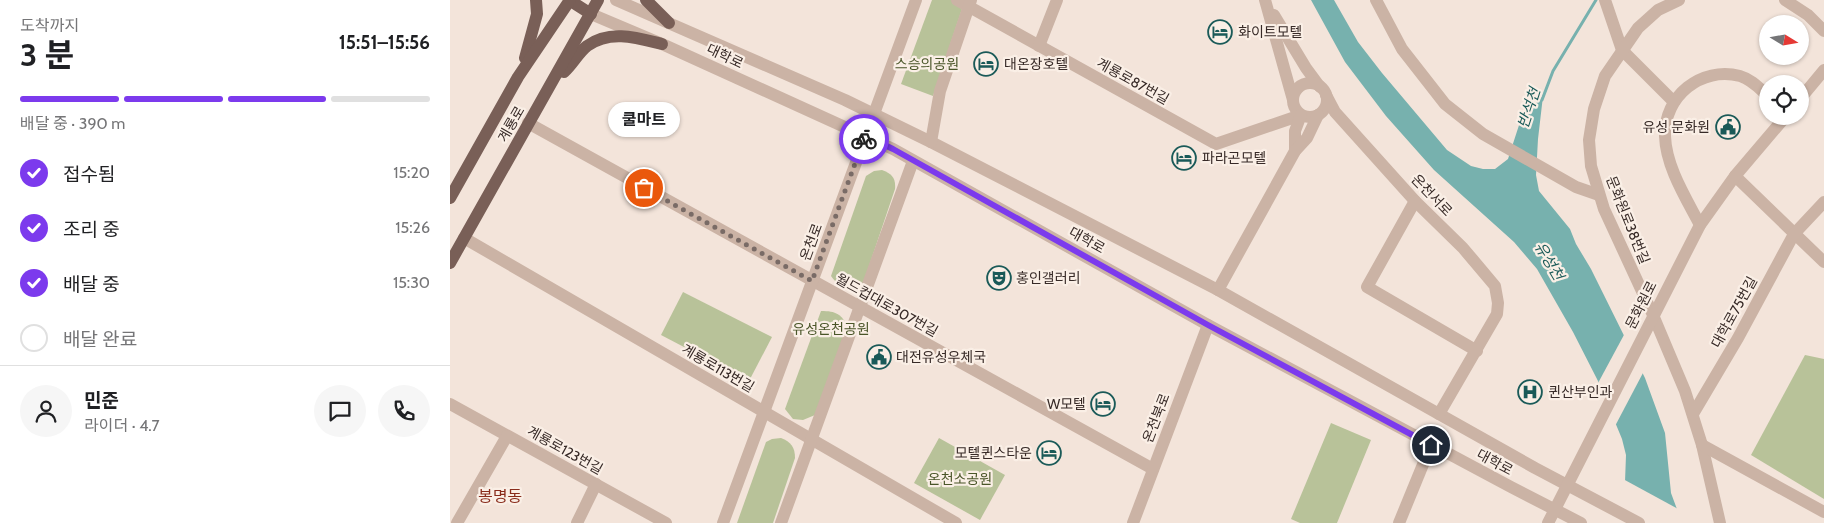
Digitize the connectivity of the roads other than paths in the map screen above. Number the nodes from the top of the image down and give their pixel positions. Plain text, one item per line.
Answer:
1 (536, 0) edge
2 (569, 0) edge
3 (598, 0) edge
4 (616, 0) edge
5 (646, 0) edge
6 (916, 0) edge
7 (957, 0) edge
8 (1057, 0) edge
9 (1376, 0) edge
10 (1605, 0) edge
11 (1679, 0) edge
12 (1785, 0) edge
13 (970, 3) edge
14 (1267, 3) edge
15 (591, 14) junction
16 (669, 23) junction
17 (1824, 31) edge
18 (662, 44) junction
19 (1039, 46) junction
20 (1622, 50) junction
21 (1824, 70) edge
22 (518, 77) junction
23 (548, 88) junction
24 (1759, 88) edge
25 (1809, 88) edge
26 (1323, 91) junction
27 (1293, 100) junction
28 (1674, 102) junction
29 (1325, 113) junction
30 (874, 114) junction
31 (1301, 114) junction
32 (528, 123) junction
33 (1778, 125) edge
34 (866, 136) junction
35 (931, 142) junction
36 (1295, 151) junction
37 (913, 160) junction
38 (1735, 176) junction
39 (1599, 194) junction
40 (450, 198) edge
41 (1415, 201) junction
42 (1824, 202) edge
43 (1700, 225) junction
44 (1794, 234) junction
45 (464, 238) junction
46 (1824, 262) edge
47 (450, 263) edge
48 (812, 281) junction
49 (1218, 290) junction
50 (859, 308) junction
51 (1653, 315) junction
52 (1208, 325) junction
53 (1477, 351) junction
54 (450, 404) edge
55 (764, 412) junction
56 (1439, 414) junction
57 (1692, 414) junction
58 (507, 436) junction
59 (811, 440) junction
60 (1431, 445) junction
61 (1702, 445) junction
62 (1153, 469) junction
63 (596, 484) junction
64 (1566, 485) junction
65 (1555, 508) junction
66 (1824, 512) edge
67 (457, 523) edge
68 (577, 523) edge
69 (666, 523) edge
70 (723, 523) edge
71 (781, 523) edge
72 (956, 523) edge
73 (1133, 523) edge
74 (1399, 523) edge
75 (1548, 523) edge
76 (1581, 523) edge
77 (1639, 523) edge
78 (1720, 523) edge

1 - 22 main road
2 - 15 main road, 대학로
2 - 22 main road, 계룡로
3 - 15 main road, 계룡로
4 - 16 street, 대학로
5 - 16 main road
6 - 30 street, 온천로
7 - 13 street, 계룡로87번길
8 - 19 street
9 - 39 street
10 - 20 street
11 - 20 street, 문화원로38번길
12 - 17 street
13 - 19 street, 계룡로87번길
13 - 35 street
14 - 26 street
14 - 27 street
15 - 18 street, 대학로
15 - 23 main road, 계룡로
16 - 30 street, 대학로
18 - 23 main road
18 - 34 street, 대학로
19 - 31 street, 계룡로87번길
20 - 28 street
20 - 39 street, 문화원로38번길
21 - 25 street
22 - 40 main road, 계룡로
23 - 32 main road, 계룡로
24 - 28 street
26 - 27 street
26 - 29 street
27 - 31 street
28 - 43 street
29 - 31 street
29 - 36 street
29 - 41 street, 온천서로
30 - 34 street, 온천로
30 - 35 street, 대학로
31 - 36 street
32 - 45 main road, 계룡로
32 - 48 street, 월드컵대로307번길
33 - 38 street, 문화원로
34 - 37 street, 대학로
34 - 48 street, 온천로
35 - 49 street, 대학로
36 - 49 street
37 - 50 street
37 - 52 street, 대학로
38 - 43 street, 문화원로
38 - 44 street
39 - 51 street, 문화원로38번길
41 - 53 street, 온천서로
41 - 53 street
42 - 44 street, 대학로75번길
43 - 51 street, 문화원로
44 - 46 street
44 - 57 street, 대학로75번길
45 - 47 main road, 계룡로
45 - 55 street, 계룡로113번길
48 - 50 street, 월드컵대로307번길
48 - 55 street, 온천로
49 - 56 street, 대학로
50 - 59 street
50 - 62 street, 월드컵대로307번길
51 - 57 street, 문화원로38번길
51 - 64 street, 문화원로
52 - 60 street, 대학로
52 - 62 street, 온천북로
53 - 56 street
54 - 58 street, 계룡로123번길
55 - 59 street, 계룡로113번길
55 - 70 street, 온천로
56 - 64 street, 대학로
57 - 61 street
58 - 63 street, 계룡로123번길
58 - 67 street
59 - 71 street
59 - 72 street, 계룡로113번길
60 - 65 street, 대학로
60 - 74 street
61 - 66 street
61 - 78 street
62 - 73 street, 온천북로
63 - 68 street
63 - 69 street, 계룡로123번길
64 - 65 street, 문화원로
64 - 77 street, 대학로
65 - 75 street, 문화원로
65 - 76 street, 대학로

